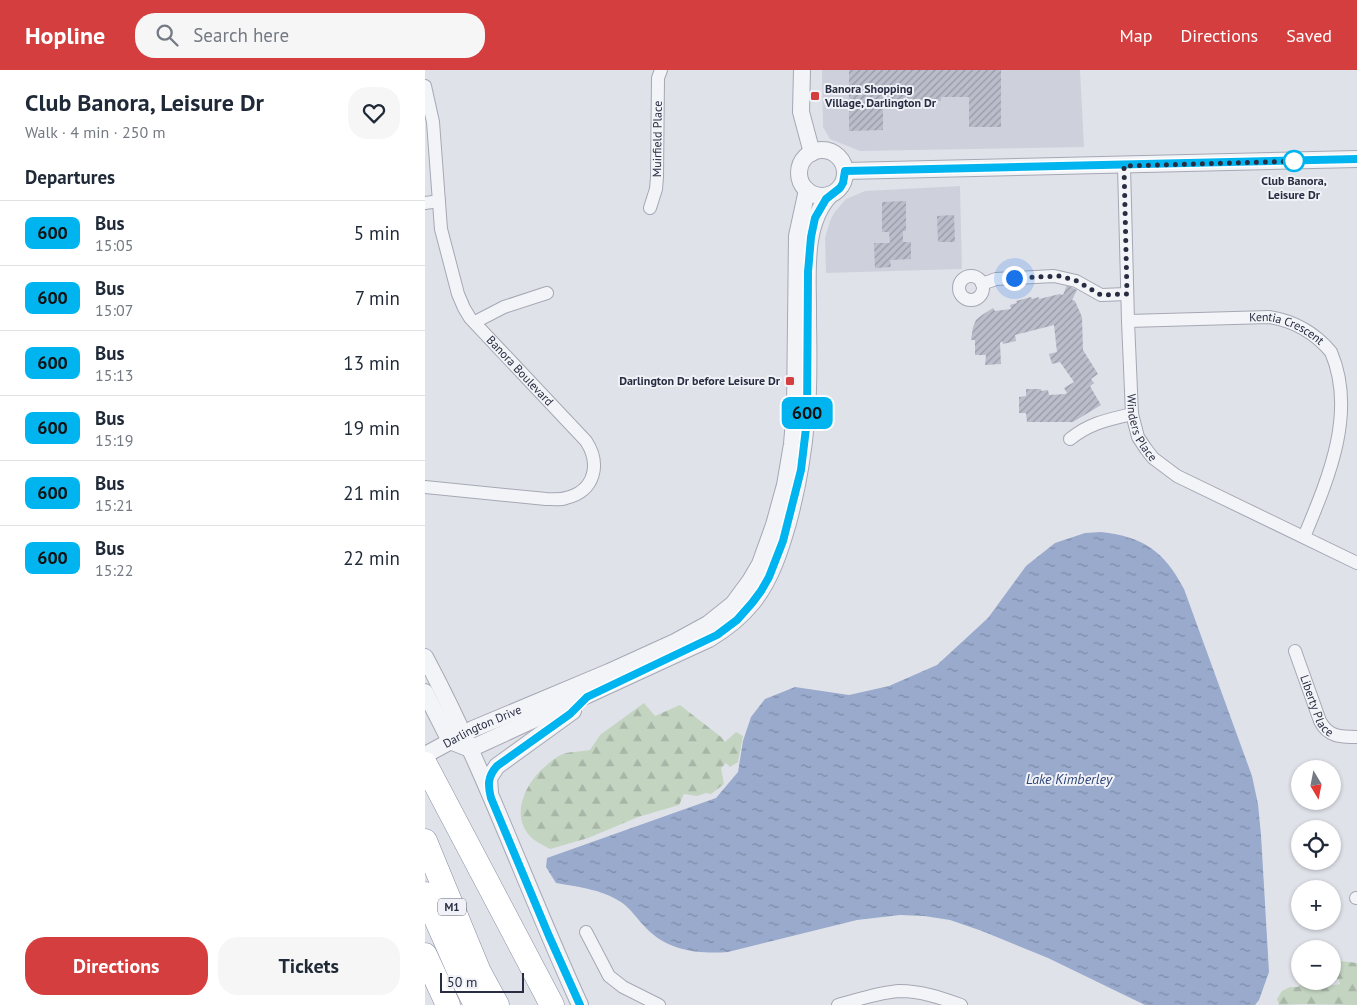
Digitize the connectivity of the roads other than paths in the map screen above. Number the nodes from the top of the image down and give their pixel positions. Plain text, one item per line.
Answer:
1 (661, 70) edge
2 (802, 70) edge
3 (425, 86) edge
4 (812, 153) junction
5 (1357, 159) edge
6 (1124, 166) junction
7 (845, 171) junction
8 (807, 190) junction
9 (830, 195) junction
10 (439, 201) junction
11 (425, 204) edge
12 (650, 208) dead end
13 (982, 284) dead end
14 (547, 293) dead end
15 (1127, 294) junction
16 (1128, 321) junction
17 (475, 322) junction
18 (1133, 414) junction
19 (1069, 439) dead end
20 (425, 487) edge
21 (1304, 537) junction
22 (1357, 563) edge
23 (1295, 651) dead end
24 (425, 657) edge
25 (425, 692) edge
26 (587, 697) junction
27 (457, 737) junction
28 (1357, 737) edge
29 (471, 749) junction
30 (425, 755) edge
31 (425, 764) edge
32 (491, 798) junction
33 (425, 841) edge
34 (425, 894) edge
35 (586, 932) dead end
36 (425, 955) edge
37 (448, 1005) edge
38 (476, 1005) edge
39 (497, 1005) edge
40 (552, 1005) edge
41 (580, 1005) edge
42 (659, 1005) edge
43 (838, 1005) edge
44 (961, 1005) edge

1 - 12 street, Muirfield Place
2 - 4 street
3 - 10 street, Banora Boulevard
4 - 7 street
4 - 8 street
5 - 6 street
6 - 7 street
6 - 15 street, Winders Place
7 - 9 street
8 - 9 street
8 - 27 street, Darlington Drive
9 - 26 street, Darlington Drive
10 - 11 street
10 - 17 street, Banora Boulevard
13 - 15 street
14 - 17 street
15 - 16 street, Winders Place
16 - 18 street, Winders Place
16 - 21 street, Kentia Crescent
17 - 20 street, Banora Boulevard
18 - 19 street
18 - 21 street, Winders Place
21 - 22 street, Winders Place
23 - 28 street, Liberty Place
24 - 27 street
25 - 27 street
26 - 29 street, Darlington Drive
26 - 32 street
27 - 29 street
27 - 30 street, Darlington Drive
29 - 32 street
31 - 40 highway
32 - 41 street
33 - 39 highway, M1
34 - 38 highway, M1
35 - 42 street
36 - 37 highway
43 - 44 street

